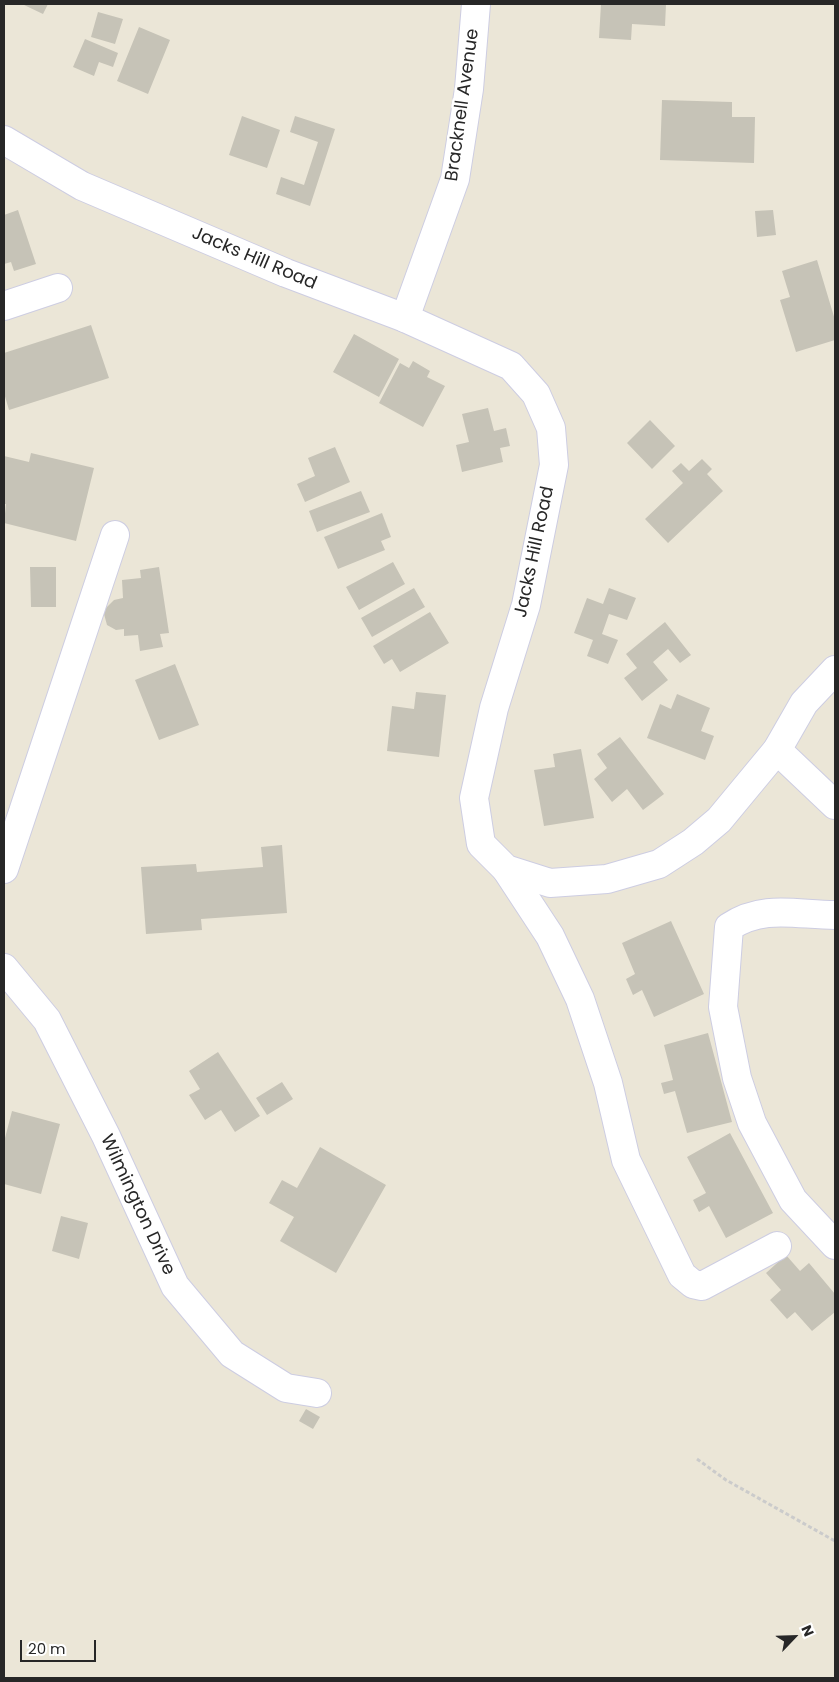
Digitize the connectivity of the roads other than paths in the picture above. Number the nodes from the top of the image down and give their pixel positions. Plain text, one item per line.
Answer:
1 (476, 4) edge
2 (4, 140) edge
3 (58, 288) dead end
4 (4, 306) edge
5 (405, 318) junction
6 (115, 535) dead end
7 (835, 670) edge
8 (777, 750) junction
9 (835, 805) edge
10 (4, 869) edge
11 (506, 869) junction
12 (835, 915) edge
13 (4, 968) edge
14 (835, 1245) edge
15 (777, 1246) dead end
16 (317, 1393) dead end

1 - 5 street, Bracknell Avenue
2 - 5 street, Jacks Hill Road
3 - 4 street
5 - 11 street, Jacks Hill Road
6 - 10 street
7 - 8 street, Jacks Hill Road
8 - 9 street
8 - 11 street, Jacks Hill Road
11 - 15 street
12 - 14 street
13 - 16 street, Wilmington Drive

